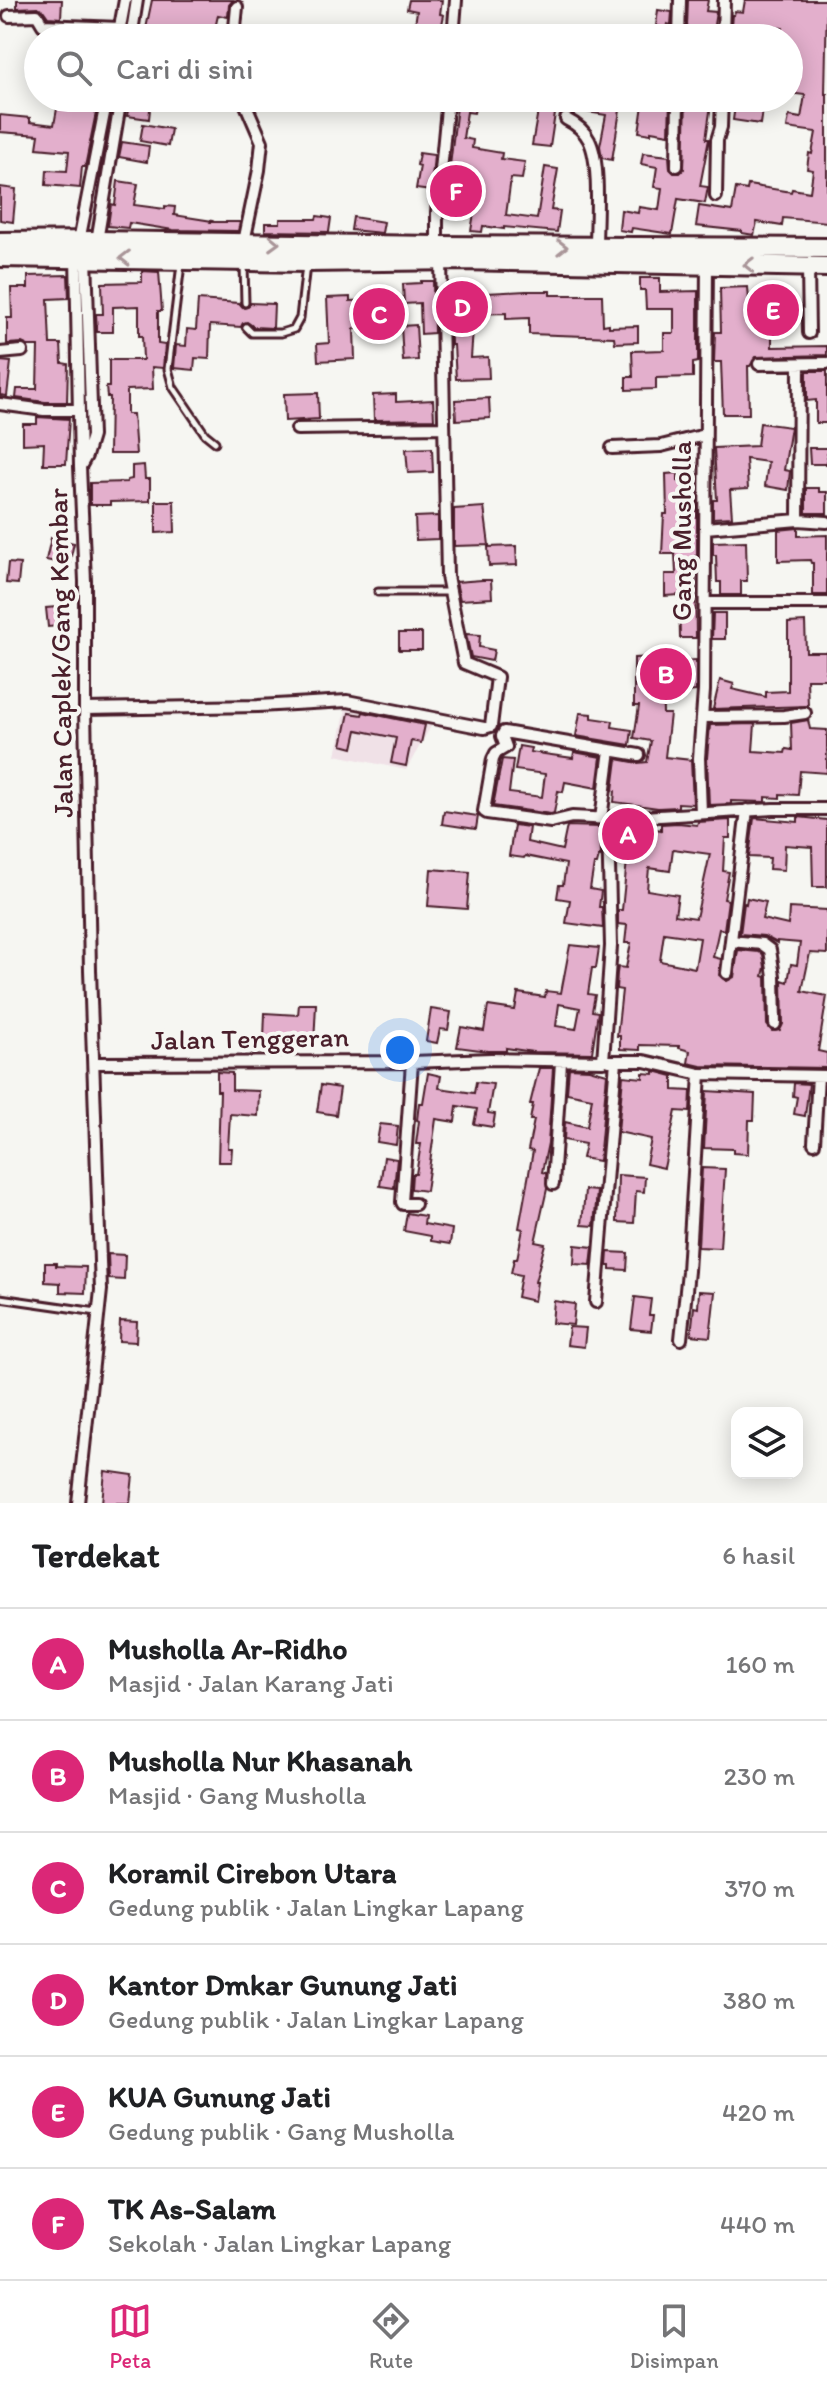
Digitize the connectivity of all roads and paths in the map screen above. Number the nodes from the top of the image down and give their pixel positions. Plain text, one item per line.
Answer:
1 (125, 0) edge
2 (137, 0) edge
3 (456, 0) edge
4 (680, 0) edge
5 (724, 0) edge
6 (237, 7) dead end
7 (9, 16) dead end
8 (42, 24) edge
9 (121, 24) edge
10 (133, 24) edge
11 (235, 24) edge
12 (454, 24) edge
13 (679, 24) edge
14 (723, 24) edge
15 (105, 112) edge
16 (117, 112) edge
17 (249, 112) edge
18 (447, 112) edge
19 (678, 112) edge
20 (722, 112) edge
21 (566, 119) dead end
22 (677, 166) dead end
23 (716, 196) dead end
24 (0, 242) edge
25 (82, 247) junction
26 (596, 247) junction
27 (827, 248) edge
28 (244, 251) junction
29 (306, 253) junction
30 (439, 253) junction
31 (460, 253) junction
32 (707, 256) junction
33 (0, 257) edge
34 (181, 259) junction
35 (808, 267) junction
36 (827, 267) edge
37 (245, 303) dead end
38 (246, 327) dead end
39 (809, 333) dead end
40 (22, 351) dead end
41 (0, 353) edge
42 (827, 363) edge
43 (759, 364) dead end
44 (799, 364) junction
45 (0, 404) edge
46 (79, 410) junction
47 (444, 427) junction
48 (297, 429) dead end
49 (705, 435) junction
50 (215, 442) dead end
51 (612, 448) dead end
52 (80, 467) junction
53 (798, 520) junction
54 (827, 522) edge
55 (705, 528) junction
56 (378, 592) dead end
57 (449, 592) junction
58 (705, 603) junction
59 (827, 603) edge
60 (85, 709) junction
61 (805, 713) dead end
62 (703, 717) junction
63 (610, 750) junction
64 (639, 755) dead end
65 (827, 809) edge
66 (747, 810) junction
67 (701, 813) junction
68 (606, 819) junction
69 (731, 941) junction
70 (727, 973) dead end
71 (775, 1024) dead end
72 (603, 1061) junction
73 (616, 1061) junction
74 (412, 1062) junction
75 (561, 1062) junction
76 (94, 1063) junction
77 (700, 1074) junction
78 (822, 1076) edge
79 (814, 1143) dead end
80 (553, 1184) dead end
81 (415, 1204) dead end
82 (0, 1298) edge
83 (596, 1302) dead end
84 (98, 1313) junction
85 (681, 1339) dead end
86 (78, 1503) edge

1 - 9 street
2 - 10 street
3 - 12 street
4 - 13 street
5 - 14 street
6 - 11 street
7 - 8 street
15 - 25 street
16 - 25 street
17 - 28 street
18 - 30 street
19 - 22 street
20 - 23 street
21 - 26 street
24 - 25 highway
25 - 28 highway
25 - 33 highway
34 -> 25 highway
25 - 46 street, Jalan Caplek/Gang Kembar
25 - 52 street
31 -> 26 highway
26 - 32 highway
27 - 32 highway
28 - 29 highway
28 - 34 highway
28 - 37 lane
29 - 30 highway
29 - 38 lane
30 - 31 highway
30 - 47 street
31 - 32 highway
35 -> 32 highway
32 - 49 street, Gang Musholla
34 - 50 lane
35 - 36 highway
35 - 39 street
40 - 41 street
42 - 44 street
43 - 44 street
44 - 53 street
45 - 46 street
46 - 52 street, Jalan Caplek/Gang Kembar
47 - 48 street
47 - 57 street
49 - 51 street
49 - 55 street, Gang Musholla
52 - 60 street, Jalan Caplek/Gang Kembar
53 - 54 street
53 - 55 street
55 - 58 street, Gang Musholla
56 - 57 lane
57 - 60 street
58 - 59 street
58 - 62 street, Gang Musholla
60 - 76 street, Jalan Caplek/Gang Kembar
61 - 62 street
62 - 67 street, Gang Musholla
63 - 64 street
63 - 68 street
63 - 68 street
65 - 66 street
66 - 67 street
66 - 69 street
67 - 68 street
68 - 72 street
69 - 70 street
69 - 71 street
72 - 73 street, Jalan Tenggeran
72 - 75 street, Jalan Tenggeran
73 - 77 street, Jalan Tenggeran
73 - 83 street
74 - 75 street, Jalan Tenggeran
74 - 76 street, Jalan Tenggeran
74 - 81 street
75 - 80 street
76 - 84 street
77 - 78 street, Jalan Tenggeran
77 - 85 street
78 - 79 street
82 - 84 lane
84 - 86 street

